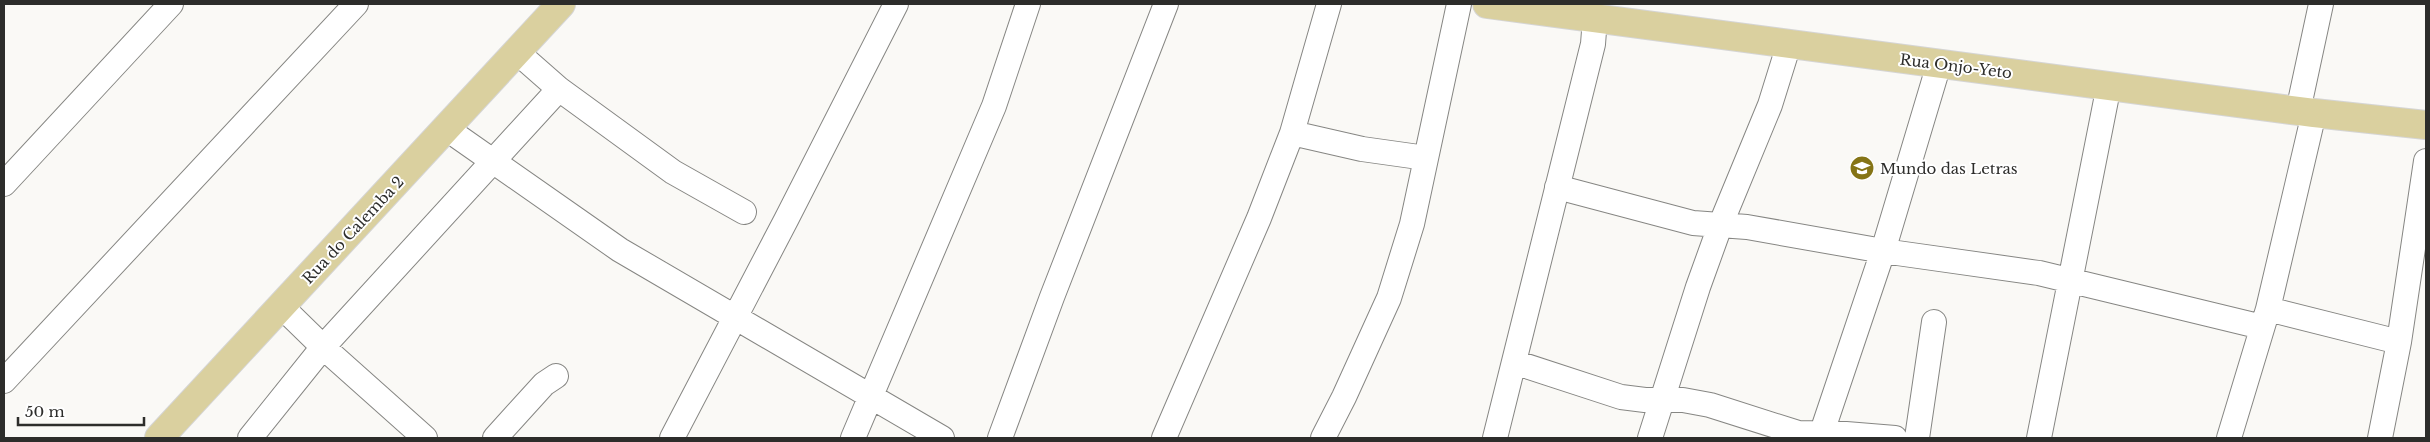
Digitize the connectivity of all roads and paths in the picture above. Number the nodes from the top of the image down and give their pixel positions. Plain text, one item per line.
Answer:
1 (171, 4) edge
2 (356, 4) edge
3 (576, 4) edge
4 (896, 4) edge
5 (1028, 4) edge
6 (1166, 4) edge
7 (1329, 4) edge
8 (1459, 4) edge
9 (1493, 4) edge
10 (2320, 4) edge
11 (555, 12) edge
12 (1595, 18) junction
13 (1790, 44) junction
14 (518, 53) junction
15 (1939, 64) junction
16 (2109, 85) junction
17 (559, 89) junction
18 (2306, 112) junction
19 (2426, 125) edge
20 (447, 129) junction
21 (1292, 133) junction
22 (1426, 158) junction
23 (2426, 161) edge
24 (492, 163) junction
25 (4, 184) edge
26 (1558, 187) junction
27 (744, 212) dead end
28 (1720, 226) junction
29 (1882, 251) junction
30 (2069, 280) junction
31 (282, 307) junction
32 (735, 318) junction
33 (2265, 318) junction
34 (1934, 322) dead end
35 (2399, 342) junction
36 (323, 347) junction
37 (1514, 362) junction
38 (556, 376) dead end
39 (4, 381) edge
40 (869, 396) junction
41 (1664, 401) junction
42 (1820, 436) edge
43 (159, 438) edge
44 (250, 438) edge
45 (425, 438) edge
46 (495, 438) edge
47 (672, 438) edge
48 (853, 438) edge
49 (942, 438) edge
50 (1000, 438) edge
51 (1164, 438) edge
52 (1323, 438) edge
53 (1496, 438) edge
54 (1650, 438) edge
55 (1895, 438) edge
56 (1917, 438) edge
57 (2039, 438) edge
58 (2229, 438) edge
59 (2380, 438) edge

1 - 25 street
2 - 39 street
3 - 11 main road, Rua do Calemba 2
4 - 32 street
5 - 40 street
6 - 50 street
7 - 21 street
8 - 22 street
9 - 12 main road, Rua Onjo-Yeto
10 - 18 street
11 - 14 main road, Rua do Calemba 2
12 - 13 main road, Rua Onjo-Yeto
12 - 26 street
13 - 15 main road, Rua Onjo-Yeto
13 - 28 street
14 - 17 street
14 - 20 main road, Rua do Calemba 2
15 - 16 main road, Rua Onjo-Yeto
15 - 29 street
16 - 18 main road, Rua Onjo-Yeto
16 - 30 street
17 - 24 street
17 - 27 street
18 - 19 main road, Rua Onjo-Yeto
18 - 33 street
20 - 24 street
20 - 31 main road, Rua do Calemba 2
21 - 22 street
21 - 51 street
22 - 52 street
23 - 35 street
24 - 32 street
24 - 36 street
26 - 28 street
26 - 37 street
28 - 29 street
28 - 41 street
29 - 30 street
29 - 42 street
30 - 33 street
30 - 57 street
31 - 36 street
31 - 43 main road, Rua do Calemba 2
32 - 40 street
32 - 47 street
33 - 35 street
33 - 58 street
34 - 56 street
35 - 59 street
36 - 44 street
36 - 45 street
37 - 41 street
37 - 53 street
38 - 46 street
40 - 48 street
40 - 49 street
41 - 42 street
41 - 54 street
42 - 55 street

